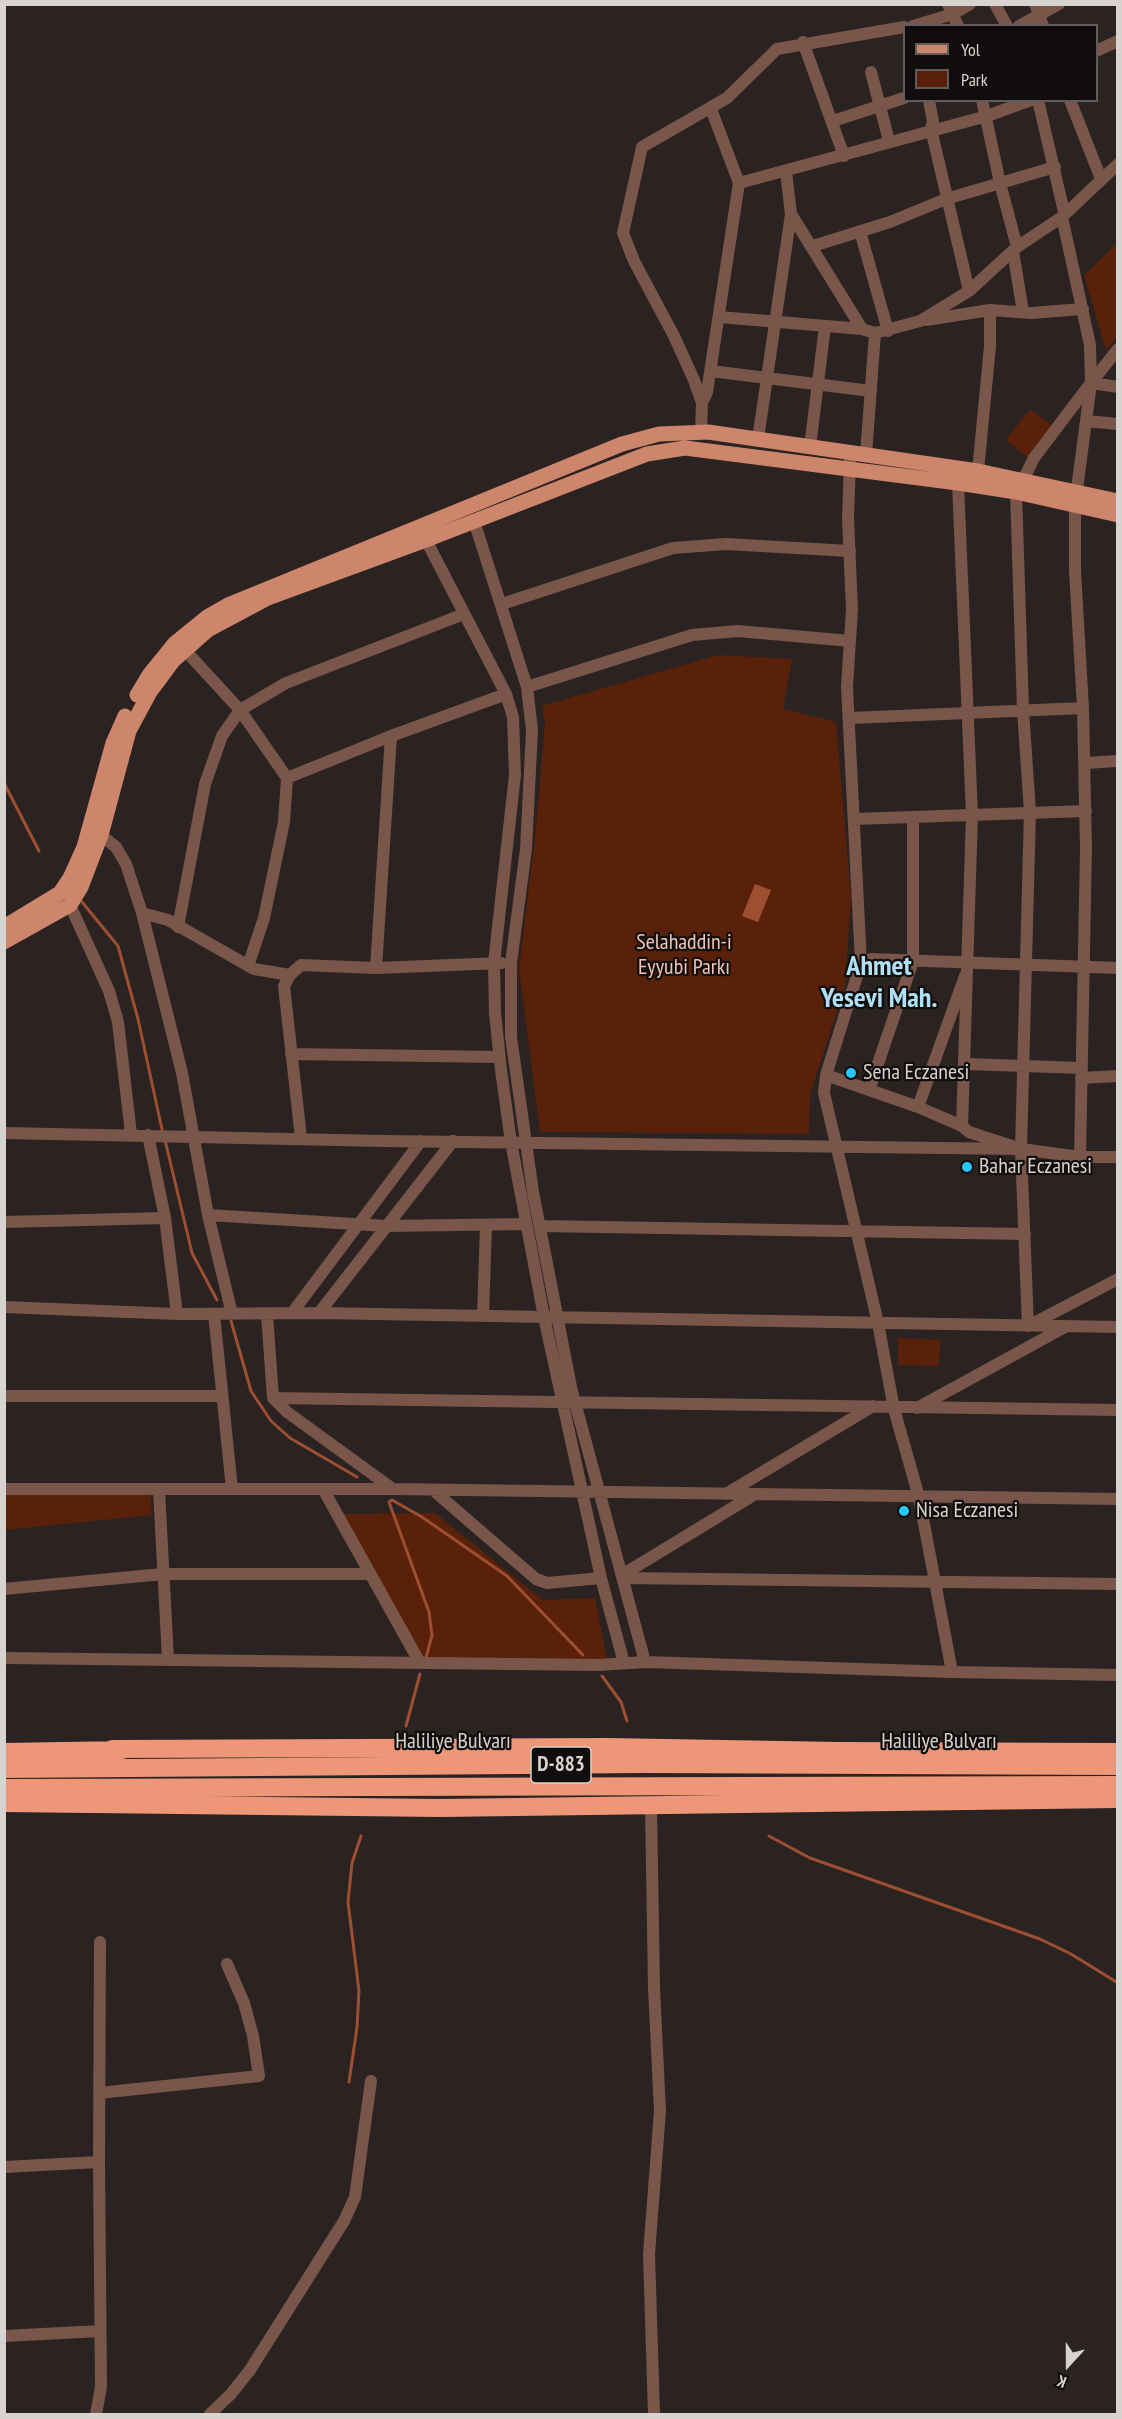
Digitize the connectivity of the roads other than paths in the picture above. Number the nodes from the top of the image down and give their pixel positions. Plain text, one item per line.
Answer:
1 (970, 4) edge
2 (995, 4) edge
3 (1059, 4) edge
4 (953, 15) edge
5 (1039, 15) edge
6 (918, 24) edge
7 (1006, 24) edge
8 (1023, 24) edge
9 (903, 27) edge
10 (1118, 41) edge
11 (803, 42) junction
12 (1098, 50) edge
13 (871, 72) dead end
14 (903, 98) edge
15 (928, 102) edge
16 (983, 102) edge
17 (1026, 102) edge
18 (1039, 102) edge
19 (1071, 102) edge
20 (880, 105) junction
21 (711, 109) junction
22 (987, 116) junction
23 (833, 121) junction
24 (931, 129) junction
25 (889, 141) junction
26 (844, 156) junction
27 (1118, 164) edge
28 (1055, 167) junction
29 (786, 172) junction
30 (1101, 179) junction
31 (740, 183) junction
32 (1000, 183) junction
33 (946, 199) junction
34 (791, 214) junction
35 (1063, 215) junction
36 (860, 231) junction
37 (813, 246) junction
38 (1015, 249) junction
39 (969, 291) junction
40 (1083, 309) junction
41 (990, 310) junction
42 (1023, 312) junction
43 (719, 316) junction
44 (920, 321) junction
45 (774, 322) junction
46 (825, 326) junction
47 (862, 329) junction
48 (888, 332) junction
49 (875, 333) junction
50 (1115, 352) edge
51 (711, 371) junction
52 (765, 377) junction
53 (1091, 383) junction
54 (817, 385) junction
55 (1118, 387) edge
56 (872, 391) junction
57 (702, 403) junction
58 (1086, 421) junction
59 (1118, 424) edge
60 (701, 433) junction
61 (758, 439) junction
62 (810, 447) junction
63 (866, 455) junction
64 (850, 460) junction
65 (978, 471) junction
66 (958, 483) junction
67 (1019, 486) junction
68 (1076, 498) junction
69 (1118, 501) edge
70 (1118, 515) edge
71 (474, 521) junction
72 (426, 540) junction
73 (850, 551) junction
74 (502, 604) junction
75 (464, 614) junction
76 (850, 641) junction
77 (184, 649) junction
78 (527, 687) junction
79 (506, 694) junction
80 (1083, 708) junction
81 (240, 710) junction
82 (1023, 710) junction
83 (966, 714) junction
84 (851, 718) junction
85 (391, 736) junction
86 (1118, 761) edge
87 (1085, 763) junction
88 (288, 778) junction
89 (1086, 811) junction
90 (1030, 812) junction
91 (972, 815) junction
92 (913, 818) junction
93 (855, 819) junction
94 (101, 835) junction
95 (70, 905) junction
96 (142, 913) junction
97 (4, 927) edge
98 (178, 927) junction
99 (4, 942) edge
100 (913, 961) junction
101 (494, 963) junction
102 (511, 963) junction
103 (861, 963) junction
104 (969, 964) junction
105 (1027, 964) junction
106 (248, 966) junction
107 (376, 968) junction
108 (1084, 968) junction
109 (1118, 968) edge
110 (290, 975) junction
111 (291, 1054) junction
112 (499, 1057) junction
113 (965, 1064) junction
114 (1023, 1066) junction
115 (1082, 1073) junction
116 (826, 1075) junction
117 (1118, 1076) edge
118 (869, 1090) junction
119 (918, 1107) junction
120 (962, 1126) junction
121 (4, 1132) edge
122 (131, 1134) junction
123 (152, 1135) junction
124 (189, 1137) junction
125 (301, 1138) junction
126 (421, 1141) junction
127 (453, 1141) junction
128 (527, 1141) junction
129 (511, 1142) junction
130 (836, 1147) junction
131 (1021, 1149) junction
132 (1080, 1157) junction
133 (1118, 1157) edge
134 (208, 1215) junction
135 (165, 1218) junction
136 (4, 1222) edge
137 (359, 1224) junction
138 (526, 1224) junction
139 (486, 1225) junction
140 (387, 1226) junction
141 (540, 1226) junction
142 (855, 1233) junction
143 (1025, 1234) junction
144 (1118, 1279) edge
145 (4, 1306) edge
146 (292, 1313) junction
147 (319, 1313) junction
148 (177, 1314) junction
149 (214, 1314) junction
150 (232, 1314) junction
151 (267, 1314) junction
152 (483, 1316) junction
153 (544, 1317) junction
154 (558, 1318) junction
155 (878, 1323) junction
156 (1028, 1326) junction
157 (1066, 1326) junction
158 (1118, 1327) edge
159 (4, 1396) edge
160 (221, 1396) junction
161 (273, 1398) junction
162 (569, 1402) junction
163 (874, 1405) junction
164 (894, 1409) junction
165 (914, 1409) junction
166 (1118, 1410) edge
167 (4, 1489) edge
168 (232, 1489) junction
169 (323, 1489) junction
170 (394, 1489) junction
171 (159, 1490) junction
172 (433, 1490) junction
173 (597, 1492) junction
174 (582, 1493) junction
175 (724, 1495) junction
176 (753, 1495) junction
177 (919, 1497) junction
178 (1118, 1499) edge
179 (163, 1574) junction
180 (370, 1574) junction
181 (622, 1577) junction
182 (601, 1578) junction
183 (936, 1581) junction
184 (1118, 1584) edge
185 (4, 1589) edge
186 (4, 1658) edge
187 (168, 1659) junction
188 (645, 1662) junction
189 (420, 1663) junction
190 (624, 1663) junction
191 (952, 1672) junction
192 (1118, 1675) edge
193 (112, 1749) junction
194 (839, 1751) junction
195 (4, 1752) edge
196 (1118, 1752) edge
197 (644, 1764) junction
198 (325, 1766) junction
199 (1118, 1766) edge
200 (4, 1769) edge
201 (1118, 1785) edge
202 (645, 1786) junction
203 (321, 1787) junction
204 (4, 1788) edge
205 (1118, 1799) edge
206 (852, 1802) junction
207 (4, 1803) edge
208 (173, 1804) junction
209 (651, 1806) junction
210 (100, 1942) dead end
211 (227, 1964) dead end
212 (371, 2081) dead end
213 (99, 2093) junction
214 (99, 2162) junction
215 (4, 2167) edge
216 (100, 2331) junction
217 (4, 2336) edge
218 (96, 2415) edge
219 (210, 2415) edge
220 (654, 2415) edge

1 - 4 street
2 - 7 street
3 - 5 street
4 - 6 street
5 - 8 street
9 - 11 street
10 - 12 street
11 - 21 street
11 - 23 street
13 - 20 street
14 - 20 street
15 - 24 street
16 - 22 street
17 - 22 street
18 - 28 street
19 - 30 street
20 - 23 street
20 - 25 street
21 - 31 street
21 - 57 street
22 - 24 street
22 - 32 street
23 - 26 street
24 - 25 street
24 - 33 street
25 - 26 street
26 - 29 street
27 - 30 street
28 - 32 street
28 - 35 street
29 - 31 street
29 - 34 street
30 - 35 street
31 - 43 street
32 - 33 street
32 - 38 street
33 - 36 street
33 - 39 street
34 - 37 street
34 - 45 street
35 - 38 street
35 - 40 street
36 - 37 street
36 - 48 street
37 - 47 street
38 - 39 street
38 - 42 street
39 - 44 street
40 - 42 street
40 - 53 street
41 - 42 street
41 - 44 street
41 - 65 street
43 - 45 street
43 - 51 street
44 - 48 street
45 - 46 street
45 - 52 street
46 - 47 street
46 - 54 street
47 - 49 street
48 - 49 street
49 - 56 street
50 - 53 street
51 - 52 street
51 - 57 street
52 - 54 street
52 - 61 street
53 - 55 street
53 - 58 street
53 - 67 street
54 - 56 street
54 - 62 street
56 - 63 street
57 - 60 street
58 - 59 street
58 - 68 street
60 - 61 main road
60 - 97 main road
61 - 62 main road
62 - 64 main road
63 - 64 main road
63 - 65 main road
64 - 66 main road
64 - 71 main road
64 - 73 street
65 - 67 main road
66 - 67 main road
66 - 83 street
67 - 68 main road
67 - 82 street
68 - 69 main road
68 - 70 main road
68 - 80 street
71 - 72 main road
71 - 74 street
72 - 75 street
72 - 77 main road
73 - 74 street
73 - 76 street
74 - 78 street
75 - 79 street
75 - 81 street
76 - 78 street
76 - 84 street
77 - 81 street
77 - 94 main road
78 - 102 street
79 - 85 street
79 - 101 street
80 - 82 street
80 - 87 street
81 - 88 street
81 - 98 street
82 - 83 street
82 - 90 street
83 - 84 street
83 - 91 street
84 - 93 street
85 - 88 street
85 - 107 street
86 - 87 street
87 - 89 street
88 - 106 street
89 - 90 street
89 - 108 street
90 - 91 street
90 - 105 street
91 - 92 street
91 - 104 street
92 - 93 street
92 - 100 street
93 - 103 street
94 - 95 main road
94 - 96 street
95 - 99 main road
95 - 122 street
96 - 98 street
96 - 124 street
98 - 106 street
100 - 103 street
100 - 104 street
100 - 118 street
101 - 102 street
101 - 107 street
101 - 112 street
102 - 128 street
103 - 116 street
104 - 105 street
104 - 113 street
104 - 119 street
105 - 108 street
105 - 114 street
106 - 110 street
107 - 110 street
108 - 109 street
108 - 115 street
110 - 111 street
111 - 112 street
111 - 125 street
112 - 129 street
113 - 114 street
113 - 120 street
114 - 115 street
114 - 131 street
115 - 117 street
115 - 132 street
116 - 118 street
116 - 130 street
118 - 119 street
119 - 120 street
120 - 131 street
121 - 122 street
122 - 123 street
123 - 124 street
123 - 135 street
124 - 125 street
124 - 134 street
125 - 126 street
126 - 127 street
126 - 137 street
127 - 129 street
127 - 140 street
128 - 129 street
128 - 130 street
128 - 141 street
129 - 138 street
130 - 131 street
130 - 142 street
131 - 132 street
131 - 143 street
132 - 133 street
134 - 137 street
134 - 150 street
135 - 136 street
135 - 148 street
137 - 140 street
137 - 146 street
138 - 139 street
138 - 153 street
139 - 140 street
139 - 152 street
140 - 147 street
141 - 142 street
141 - 154 street
142 - 143 street
142 - 155 street
143 - 156 street
144 - 156 street
145 - 148 street
146 - 147 street
146 - 151 street
147 - 152 street
148 - 149 street
149 - 150 street
149 - 160 street
150 - 151 street
151 - 161 street
152 - 153 street
153 - 154 street
153 - 162 street
154 - 155 street
154 - 162 street
155 - 156 street
155 - 164 street
156 - 157 street
157 - 158 street
157 - 165 street
159 - 160 street
160 - 168 street
161 - 162 street
161 - 170 street
162 - 163 street
162 - 173 street
162 - 174 street
163 - 164 street
163 - 175 street
164 - 165 street
164 - 177 street
165 - 166 street
167 - 171 street
168 - 169 street
168 - 171 street
169 - 170 street
169 - 180 street
170 - 172 street
171 - 179 street
172 - 174 street
172 - 182 street
173 - 174 street
173 - 175 street
173 - 181 street
174 - 182 street
175 - 176 street
176 - 177 street
176 - 181 street
177 - 178 street
177 - 183 street
179 - 180 street
179 - 185 street
179 - 187 street
180 - 189 street
181 - 183 street
181 - 188 street
182 - 190 street
183 - 184 street
183 - 191 street
186 - 187 street
187 - 189 street
188 - 190 street
188 - 191 street
189 - 190 street
191 - 192 street
193 - 194 highway
193 - 195 highway
193 - 198 highway
194 - 196 highway
194 - 197 highway
197 - 198 highway, Haliliye Bulvarı / D-883
197 - 199 highway, Haliliye Bulvarı / D-883
198 - 200 highway, Haliliye Bulvarı / D-883
201 - 202 highway, Haliliye Bulvarı / D-883
202 - 203 highway, Haliliye Bulvarı / D-883
202 - 206 highway
203 - 204 highway, Haliliye Bulvarı / D-883
203 - 208 highway
205 - 206 highway
206 - 209 highway
207 - 208 highway
208 - 209 highway
209 - 220 street
210 - 213 street
211 - 213 street
212 - 219 street
213 - 214 street
214 - 215 street
214 - 216 street
216 - 217 street
216 - 218 street

